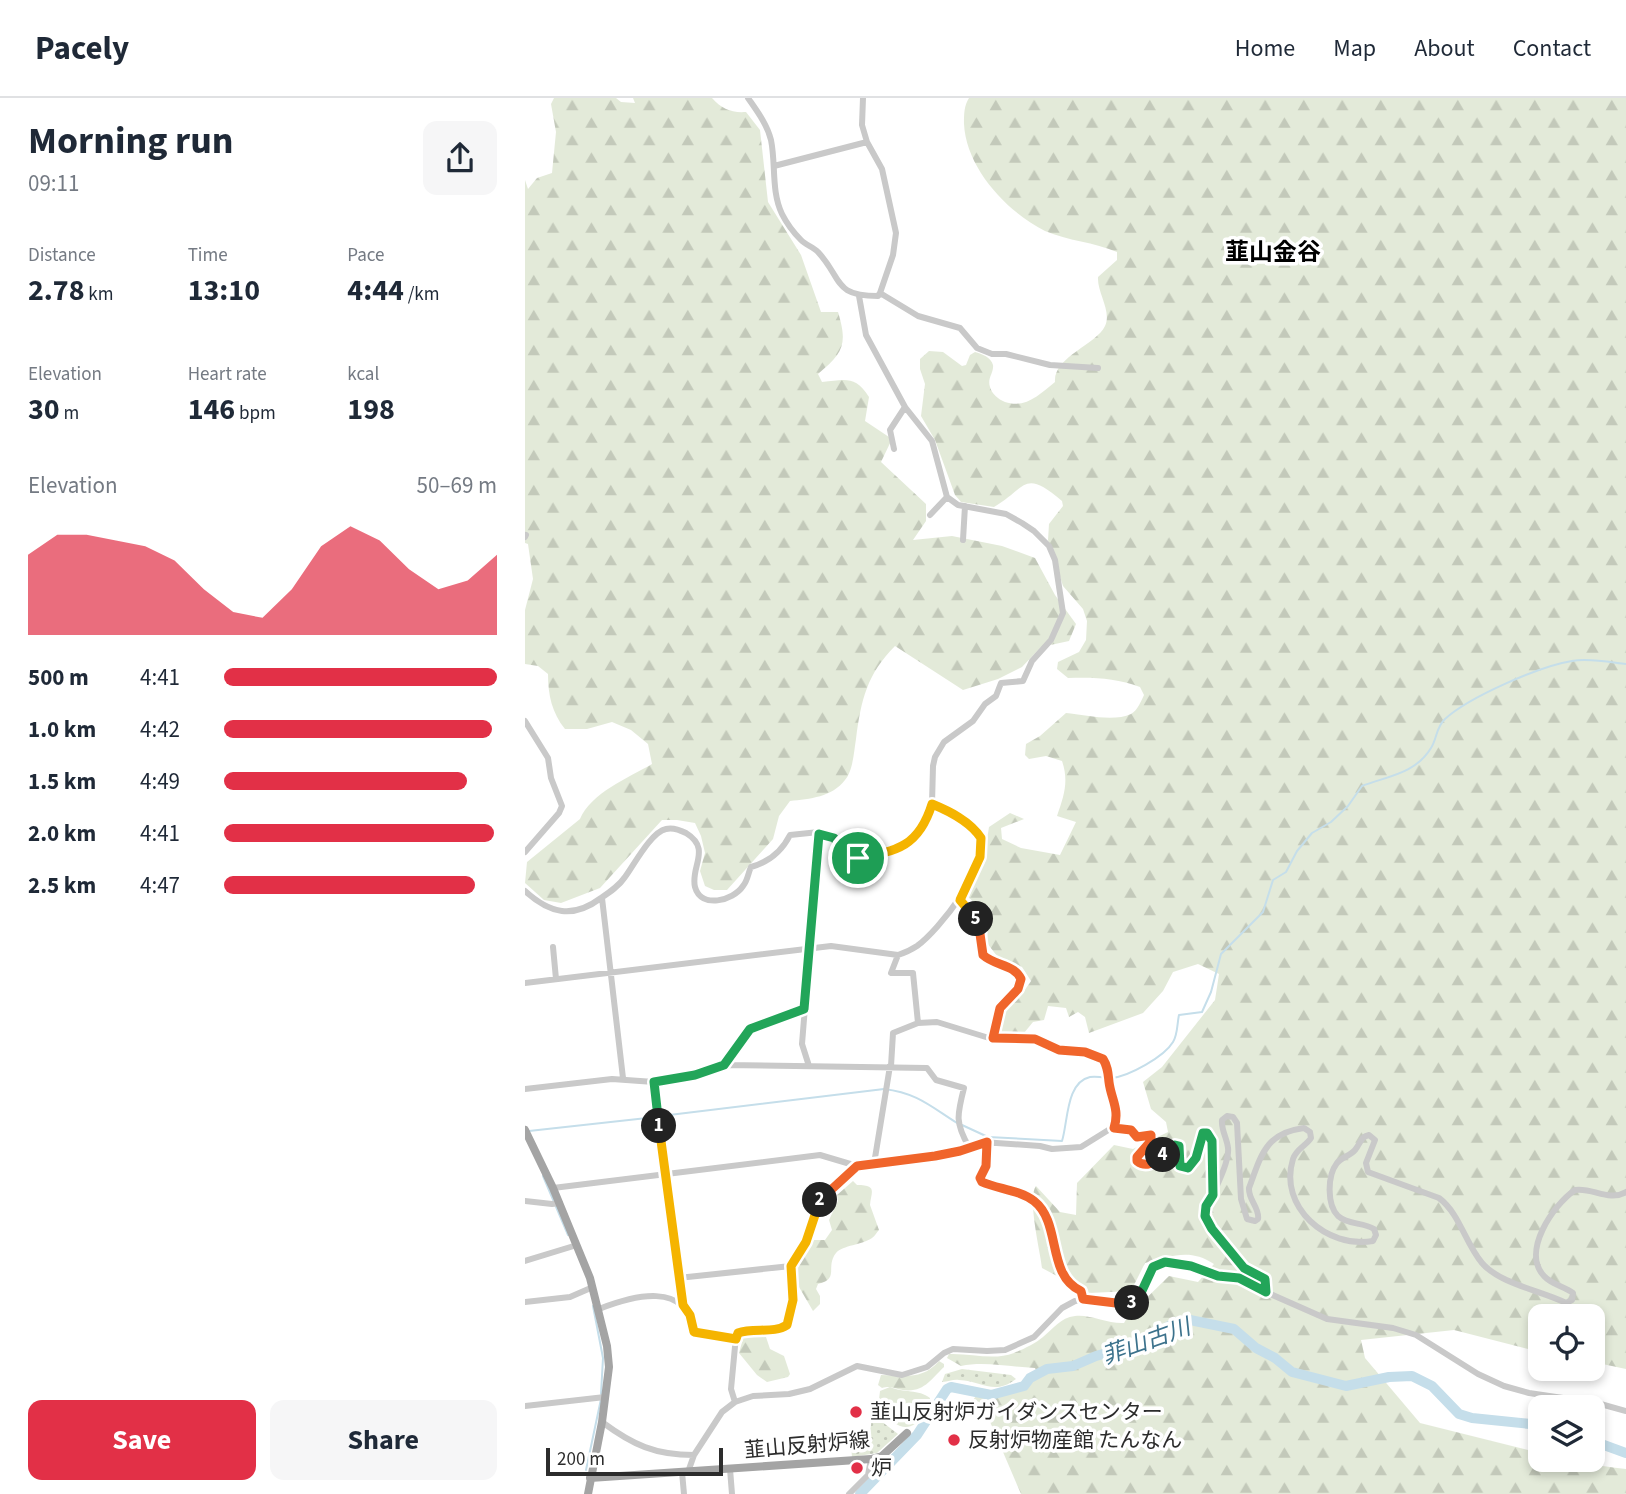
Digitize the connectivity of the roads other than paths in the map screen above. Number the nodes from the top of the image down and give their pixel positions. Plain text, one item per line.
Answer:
1 (748, 98) edge
2 (863, 98) edge
3 (867, 142) junction
4 (774, 166) junction
5 (880, 293) junction
6 (859, 296) junction
7 (1098, 368) dead end
8 (905, 407) junction
9 (894, 449) dead end
10 (947, 497) junction
11 (965, 506) junction
12 (930, 515) dead end
13 (963, 540) dead end
14 (525, 721) edge
15 (932, 804) junction
16 (819, 834) junction
17 (525, 852) edge
18 (525, 891) edge
19 (602, 898) junction
20 (960, 900) junction
21 (553, 947) dead end
22 (810, 947) junction
23 (898, 956) junction
24 (611, 972) junction
25 (557, 979) junction
26 (525, 983) edge
27 (804, 1009) junction
28 (918, 1023) junction
29 (993, 1038) junction
30 (724, 1065) junction
31 (809, 1066) junction
32 (890, 1066) junction
33 (623, 1078) junction
34 (654, 1082) junction
35 (525, 1089) edge
36 (1114, 1128) junction
37 (527, 1132) edge
38 (987, 1142) junction
39 (969, 1147) junction
40 (874, 1164) junction
41 (857, 1166) junction
42 (666, 1174) junction
43 (553, 1188) junction
44 (1626, 1192) edge
45 (1213, 1195) junction
46 (525, 1201) edge
47 (556, 1204) junction
48 (577, 1245) junction
49 (525, 1261) edge
50 (791, 1266) junction
51 (678, 1278) junction
52 (590, 1288) junction
53 (1266, 1292) junction
54 (1083, 1299) junction
55 (525, 1302) edge
56 (683, 1305) junction
57 (599, 1308) junction
58 (736, 1339) junction
59 (605, 1397) junction
60 (735, 1402) junction
61 (525, 1406) edge
62 (1626, 1411) edge
63 (602, 1422) junction
64 (907, 1433) dead end
65 (694, 1455) junction
66 (871, 1460) junction
67 (730, 1469) junction
68 (685, 1472) junction
69 (590, 1478) junction
70 (588, 1494) edge
71 (684, 1494) edge
72 (732, 1494) edge
73 (849, 1494) edge

1 - 4 street
2 - 3 street
3 - 4 street
3 - 5 street
4 - 6 street
5 - 6 street
5 - 7 street
6 - 8 street
8 - 9 street
8 - 10 street
10 - 11 street
10 - 12 street
11 - 13 street
11 - 15 street
14 - 17 street
15 - 16 street
15 - 20 street
16 - 19 street
16 - 22 street
18 - 19 street
19 - 24 street
20 - 23 street
20 - 29 street
21 - 25 street
22 - 23 street
22 - 24 street
22 - 27 street
23 - 28 street
24 - 25 street
24 - 33 street
25 - 26 street
27 - 30 street
27 - 31 street
28 - 29 street
28 - 32 street
29 - 36 street
30 - 31 street
30 - 34 street
31 - 32 street
32 - 39 street
32 - 40 street
33 - 34 street
33 - 35 street
34 - 42 street
36 - 38 street
36 - 45 street
37 - 43 main road
38 - 39 street
38 - 54 street
39 - 40 street
40 - 41 street
41 - 42 street
41 - 50 street
42 - 43 street
42 - 51 street
43 - 47 main road
44 - 45 street
45 - 53 street
46 - 47 street
47 - 48 main road
48 - 49 street
48 - 52 main road
50 - 51 street
50 - 58 street
51 - 56 street
52 - 55 street
52 - 57 main road
53 - 54 street
53 - 62 street
54 - 60 street
56 - 57 street
56 - 58 street
57 - 59 main road
58 - 60 street
59 - 61 street
59 - 63 main road
60 - 65 street
63 - 65 street
63 - 69 main road
64 - 66 main road, 韮山反射炉線
65 - 68 street
66 - 67 main road, 韮山反射炉線
66 - 73 street
67 - 68 main road, 韮山反射炉線
67 - 72 street
68 - 69 main road, 韮山反射炉線
68 - 71 street
69 - 70 main road

